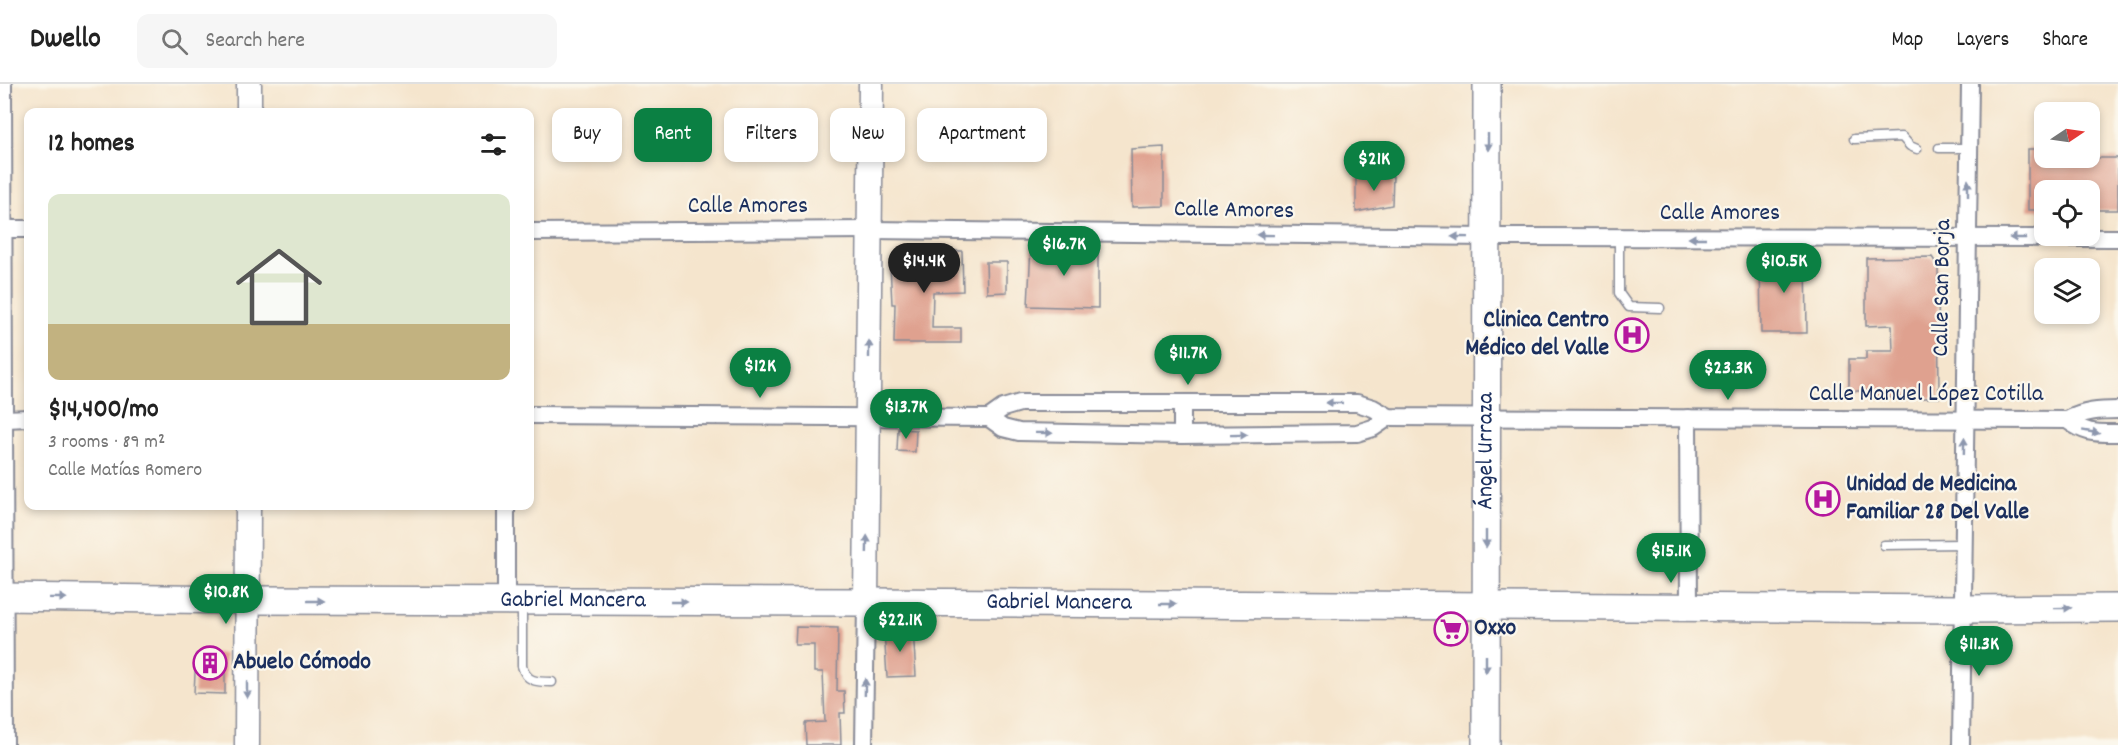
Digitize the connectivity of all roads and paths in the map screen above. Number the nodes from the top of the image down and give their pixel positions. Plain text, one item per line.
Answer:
1 (3, 84) edge
2 (249, 84) edge
3 (871, 84) edge
4 (1487, 84) edge
5 (1970, 84) edge
6 (249, 108) edge
7 (1854, 140) dead end
8 (1917, 148) dead end
9 (1939, 148) dead end
10 (1967, 148) junction
11 (2, 229) edge
12 (24, 229) edge
13 (870, 230) junction
14 (534, 232) edge
15 (1488, 237) junction
16 (1618, 237) junction
17 (1968, 238) junction
18 (2118, 238) edge
19 (1660, 308) dead end
20 (1182, 403) junction
21 (2118, 410) edge
22 (534, 415) edge
23 (869, 417) junction
24 (1389, 417) junction
25 (24, 418) edge
26 (989, 418) junction
27 (1487, 418) junction
28 (1688, 418) junction
29 (6, 419) junction
30 (1964, 420) junction
31 (2067, 420) junction
32 (2118, 433) edge
33 (1182, 435) junction
34 (248, 510) edge
35 (506, 510) edge
36 (1963, 544) junction
37 (1884, 545) dead end
38 (3, 597) edge
39 (247, 600) junction
40 (514, 601) junction
41 (866, 602) junction
42 (1486, 606) junction
43 (1689, 607) junction
44 (2118, 608) edge
45 (1962, 609) junction
46 (552, 682) dead end
47 (5, 745) edge
48 (247, 745) edge
49 (864, 745) edge
50 (1486, 745) edge
51 (1961, 745) edge

1 - 11 street
2 - 6 street
3 - 13 street
4 -> 15 main road, Ángel Urraza
5 - 10 street, Calle San Borja
7 - 8 lane
9 - 10 lane
17 -> 10 street, Calle San Borja
11 - 12 street
11 - 29 street
13 - 14 street, Calle Amores
15 -> 13 street, Calle Amores
23 -> 13 street
15 - 16 street, Calle Amores
15 - 27 main road, Ángel Urraza
17 -> 16 street, Calle Amores
16 - 19 lane
18 -> 17 street, Calle Amores
17 - 30 street, Calle San Borja
24 -> 20 street, Calle Manuel López Cotilla
20 - 26 street, Calle Manuel López Cotilla
20 - 33 street
21 - 31 street, Calle Manuel López Cotilla
22 - 23 street, Calle Manuel López Cotilla
23 - 26 street, Calle Manuel López Cotilla
41 -> 23 street
24 - 27 street, Calle Manuel López Cotilla
33 -> 24 street, Calle Manuel López Cotilla
25 - 29 street
26 -> 33 street, Calle Manuel López Cotilla
27 - 28 street, Calle Manuel López Cotilla
27 -> 42 main road, Ángel Urraza
28 - 30 street, Calle Manuel López Cotilla
28 - 43 street
29 - 38 street
30 - 31 street, Calle Manuel López Cotilla
36 -> 30 street, Calle San Borja
31 -> 32 street, Calle Manuel López Cotilla
34 - 39 street
35 - 40 street
36 - 37 lane
36 - 45 street, Calle San Borja
38 -> 39 main road, Gabriel Mancera
38 - 47 street
39 -> 40 main road, Gabriel Mancera
39 -> 48 street
40 -> 41 main road, Gabriel Mancera
40 - 46 lane
41 -> 42 main road, Gabriel Mancera
49 -> 41 street
42 - 43 main road, Gabriel Mancera
42 -> 50 main road, Ángel Urraza
43 - 45 main road, Gabriel Mancera
45 -> 44 main road, Gabriel Mancera
45 - 51 street, Calle San Borja

